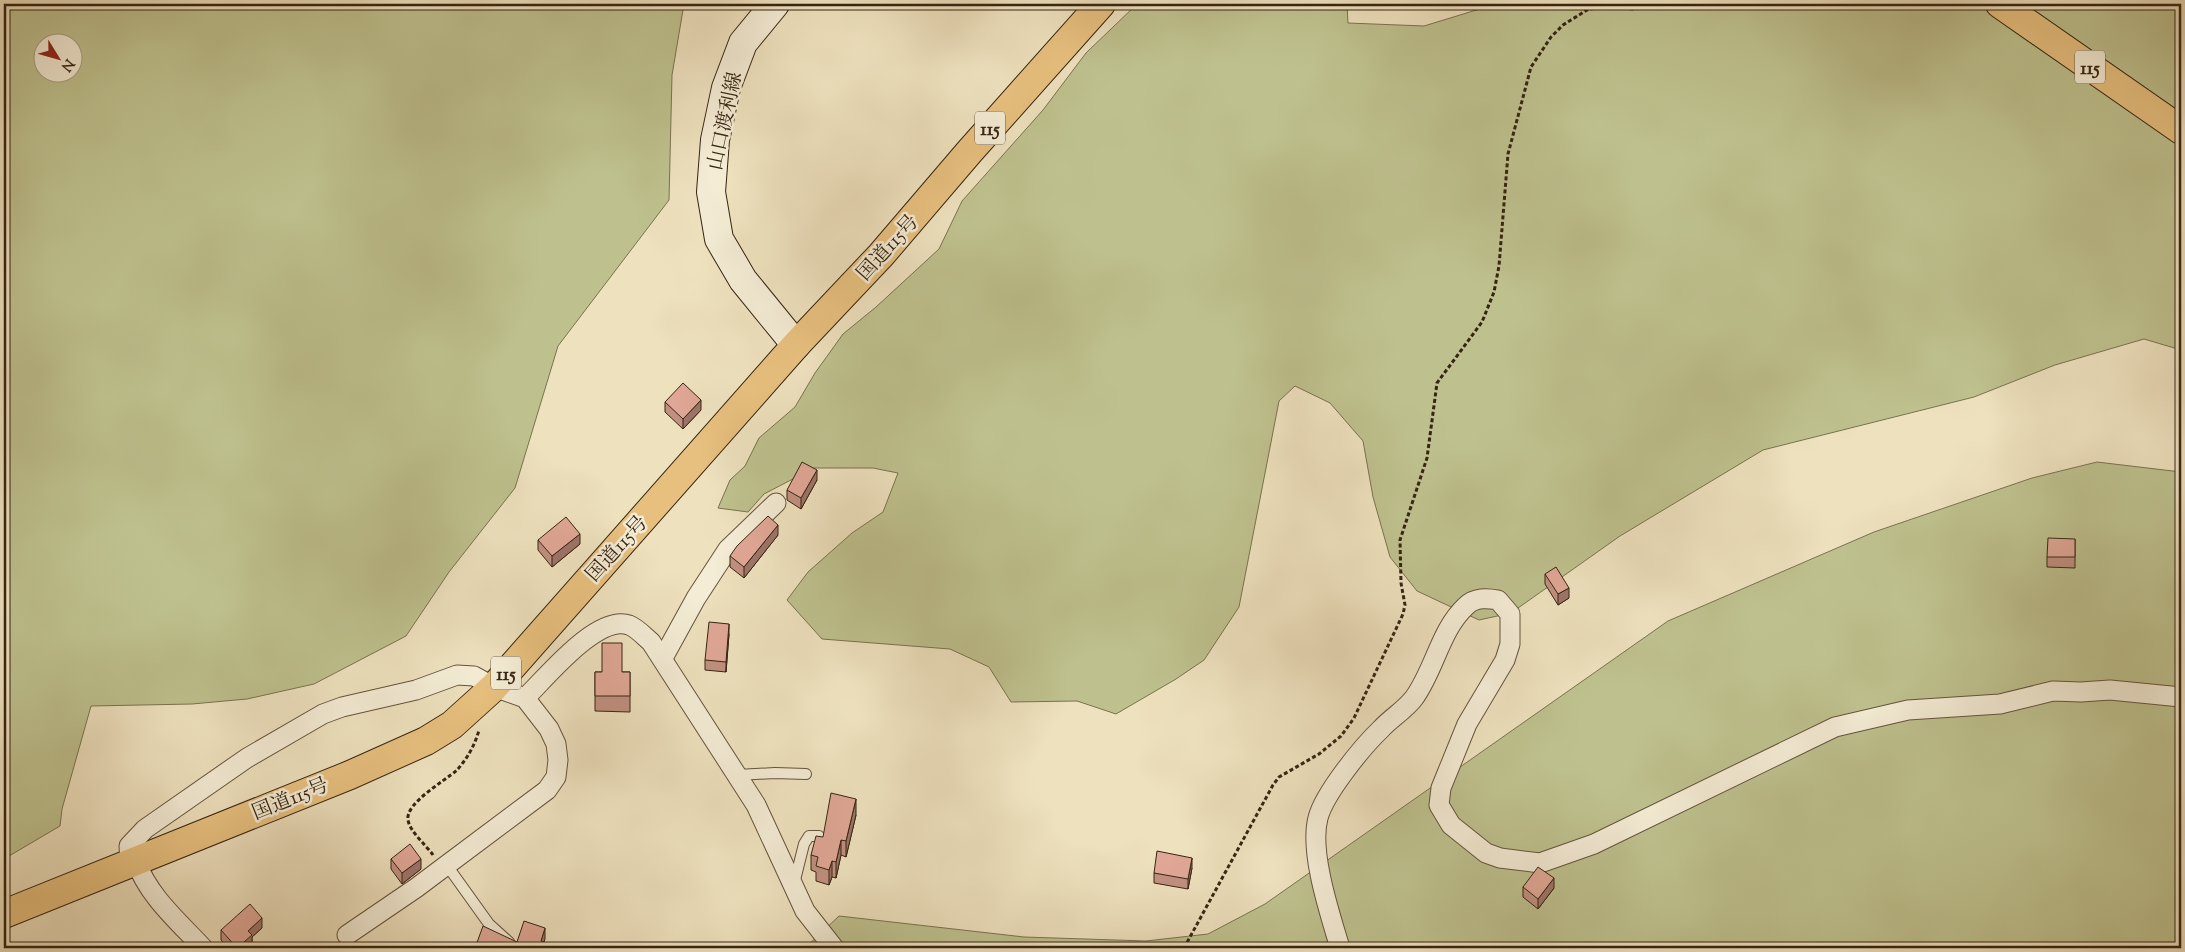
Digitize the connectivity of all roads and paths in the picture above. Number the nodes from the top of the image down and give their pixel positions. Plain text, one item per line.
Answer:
1 (774, 4) edge
2 (1101, 4) edge
3 (1653, 4) edge
4 (2000, 4) edge
5 (2181, 130) edge
6 (796, 345) junction
7 (776, 503) dead end
8 (663, 658) junction
9 (485, 696) junction
10 (2181, 697) edge
11 (525, 698) junction
12 (806, 774) dead end
13 (737, 775) junction
14 (819, 836) edge
15 (133, 863) junction
16 (444, 866) junction
17 (793, 887) junction
18 (4, 914) edge
19 (347, 935) dead end
20 (509, 942) edge
21 (203, 948) edge
22 (834, 948) edge
23 (1184, 948) edge
24 (1340, 948) edge

1 - 6 main road, 山口渡利線
2 - 6 highway, 国道115号 / 115
3 - 23 path
4 - 5 highway, 115
6 - 9 highway, 国道115号 / 115
7 - 8 street
8 - 11 street
8 - 13 street
9 - 11 street
9 - 15 highway, 国道115号 / 115
9 - 15 street
9 - 16 path
10 - 24 street
11 - 16 street
12 - 13 lane
13 - 17 street
14 - 17 lane
15 - 18 highway, 国道115号 / 115
15 - 21 street
16 - 19 street
16 - 20 lane
17 - 22 street

